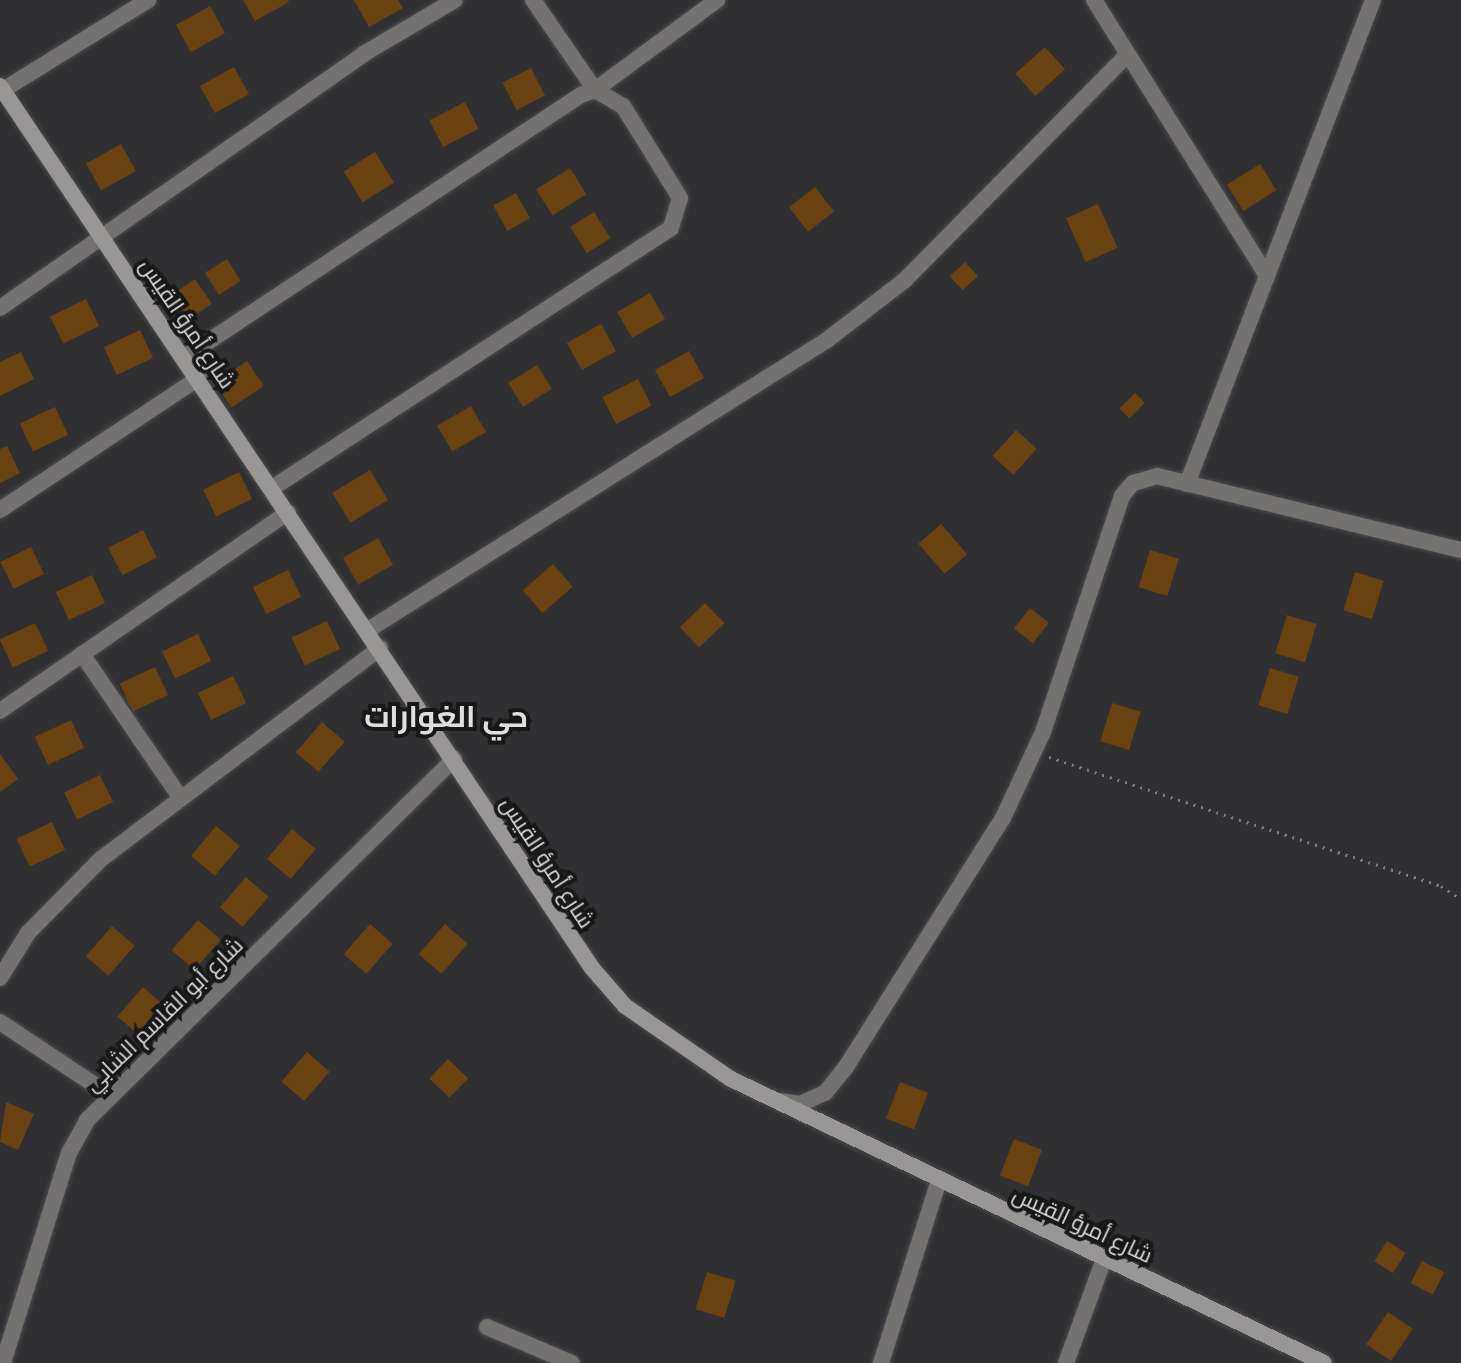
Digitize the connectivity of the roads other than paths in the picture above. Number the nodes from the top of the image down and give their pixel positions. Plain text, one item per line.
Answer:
1 (148, 0) edge
2 (455, 0) edge
3 (533, 0) edge
4 (717, 0) edge
5 (1094, 0) edge
6 (1373, 0) edge
7 (1128, 54) junction
8 (595, 90) junction
9 (3, 96) edge
10 (102, 234) junction
11 (1267, 276) junction
12 (0, 308) edge
13 (185, 357) junction
14 (199, 378) junction
15 (1187, 484) junction
16 (272, 488) junction
17 (0, 510) edge
18 (288, 512) junction
19 (1461, 550) edge
20 (368, 630) junction
21 (380, 648) junction
22 (82, 654) junction
23 (0, 711) edge
24 (454, 759) junction
25 (180, 797) junction
26 (0, 978) edge
27 (0, 1022) edge
28 (110, 1095) junction
29 (773, 1101) junction
30 (939, 1180) junction
31 (1104, 1259) junction
32 (487, 1327) dead end
33 (3, 1363) edge
34 (572, 1363) edge
35 (881, 1363) edge
36 (1066, 1363) edge
37 (1324, 1363) edge

1 - 9 street
2 - 10 street
3 - 8 street
4 - 8 street
5 - 7 street
6 - 11 street
7 - 11 street
7 - 20 street
8 - 13 street
8 - 16 street
9 - 10 street, شارع أمرؤ القيس
10 - 12 street
10 - 13 street, شارع أمرؤ القيس
11 - 15 street
13 - 14 street, شارع أمرؤ القيس
14 - 16 street, شارع أمرؤ القيس
14 - 17 street
15 - 19 street
15 - 29 street
16 - 18 street, شارع أمرؤ القيس
18 - 20 street, شارع أمرؤ القيس
18 - 22 street
20 - 21 street, شارع أمرؤ القيس
21 - 24 street, شارع أمرؤ القيس
21 - 25 street
22 - 23 street
22 - 25 street
24 - 28 street, شارع أبو القاسم الشابي
24 - 29 street, شارع أمرؤ القيس
25 - 26 street
27 - 28 street
28 - 33 street, شارع أبو القاسم الشابي
29 - 30 street, شارع أمرؤ القيس
30 - 31 street, شارع أمرؤ القيس
30 - 35 street
31 - 36 street
31 - 37 street, شارع أمرؤ القيس
32 - 34 street

